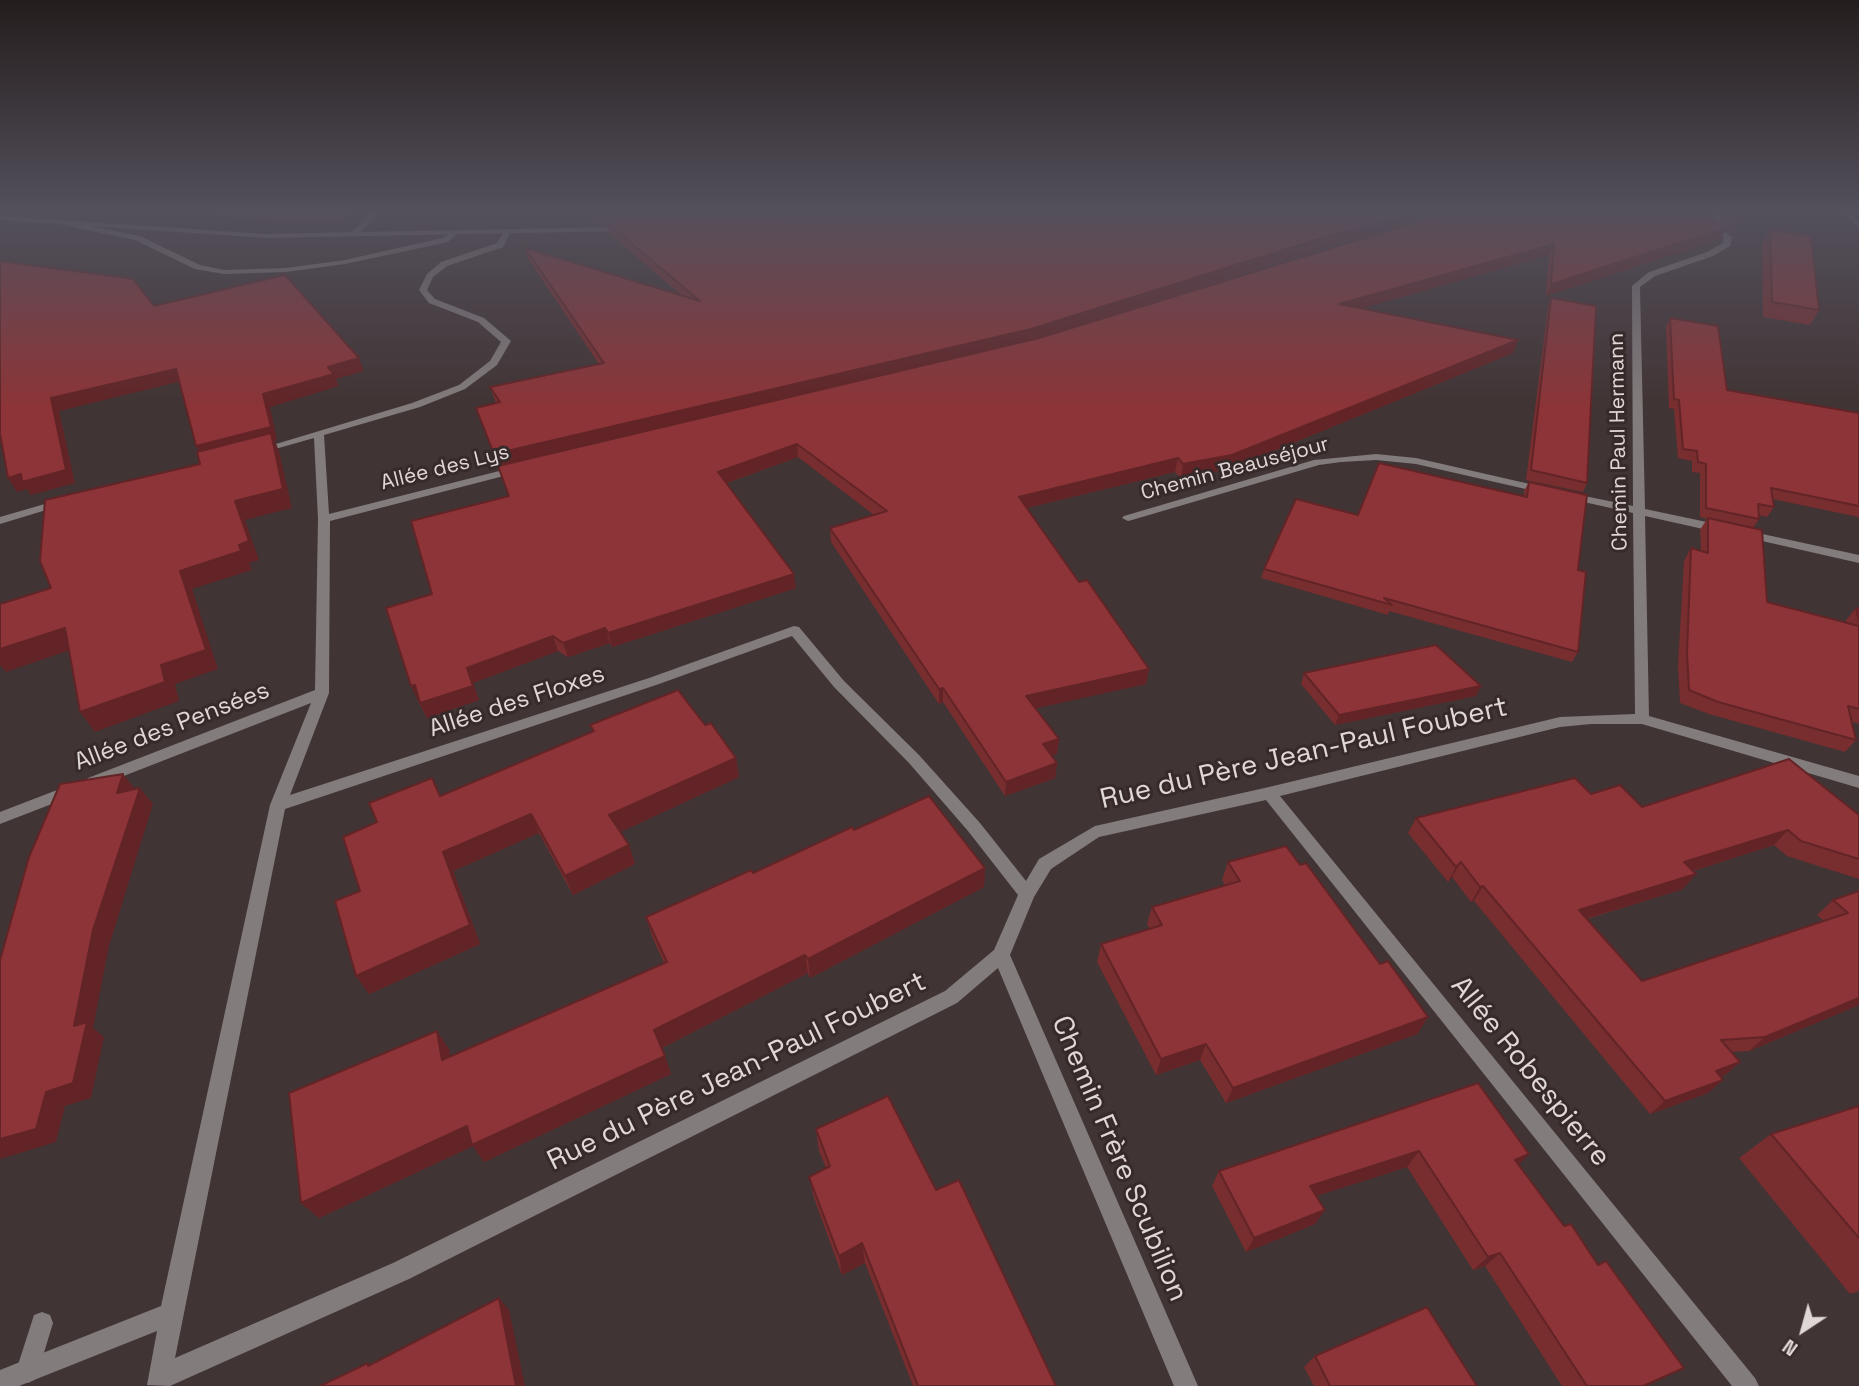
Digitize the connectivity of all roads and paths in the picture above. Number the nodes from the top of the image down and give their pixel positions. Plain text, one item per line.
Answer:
1 (429, 278) edge
2 (1647, 278) edge
3 (319, 435) junction
4 (245, 454) edge
5 (525, 468) edge
6 (71, 499) edge
7 (1639, 512) junction
8 (1128, 518) dead end
9 (324, 519) junction
10 (0, 521) edge
11 (1859, 559) edge
12 (322, 692) junction
13 (1642, 719) junction
14 (1859, 782) edge
15 (1269, 793) junction
16 (278, 806) junction
17 (0, 818) edge
18 (1027, 894) junction
19 (1001, 955) junction
20 (171, 1314) junction
21 (42, 1323) dead end
22 (28, 1371) junction
23 (159, 1381) edge
24 (0, 1382) edge
25 (1186, 1386) edge
26 (1747, 1386) edge

1 - 3 street
2 - 7 street, Chemin Paul Hermann
3 - 4 street
3 - 9 street
5 - 9 street, Allée des Lys
6 - 10 street
7 - 8 street, Chemin Beauséjour
7 - 11 street, Chemin Beauséjour
7 - 13 street, Chemin Paul Hermann
9 - 12 street
12 - 16 street
12 - 17 street, Allée des Pensées
13 - 14 street, Rue du Père Jean-Paul Foubert
13 - 15 street, Rue du Père Jean-Paul Foubert
15 - 18 street, Rue du Père Jean-Paul Foubert
15 - 26 street, Allée Robespierre
16 - 18 street, Allée des Floxes
16 - 20 street, Rue du Père Jean-Paul Foubert
18 - 19 street, Rue du Père Jean-Paul Foubert
19 - 23 street, Rue du Père Jean-Paul Foubert
19 - 25 street, Chemin Frère Scubilion
20 - 22 street
20 - 23 street, Rue du Père Jean-Paul Foubert
21 - 22 street
22 - 24 street

